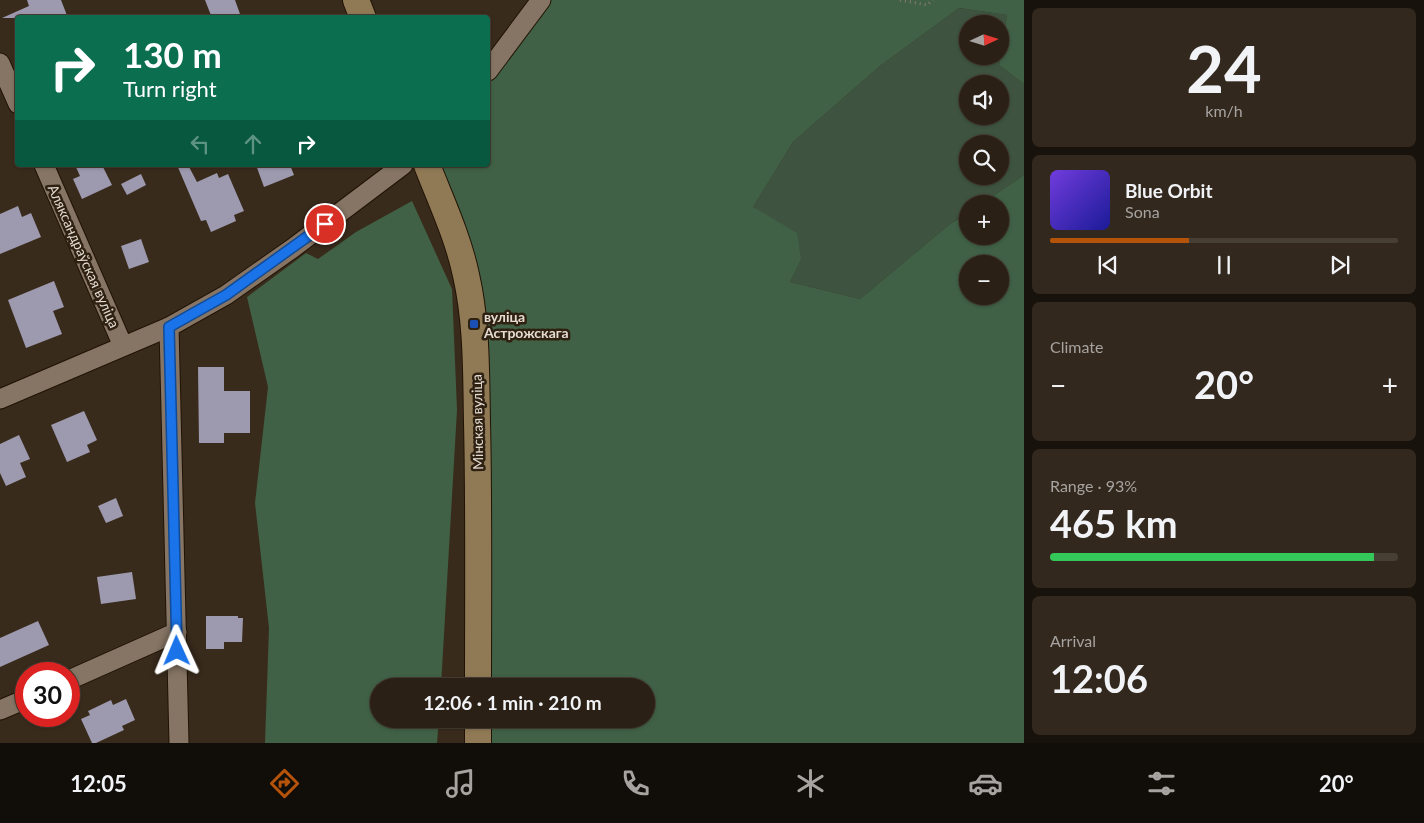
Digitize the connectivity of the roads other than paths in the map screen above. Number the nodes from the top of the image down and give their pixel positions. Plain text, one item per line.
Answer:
1 (356, 0) edge
2 (541, 0) edge
3 (362, 15) edge
4 (490, 68) edge
5 (2, 74) edge
6 (15, 98) edge
7 (45, 167) edge
8 (400, 167) edge
9 (428, 167) edge
10 (169, 327) junction
11 (123, 346) junction
12 (0, 399) edge
13 (177, 632) junction
14 (80, 675) edge
15 (478, 678) edge
16 (15, 704) edge
17 (0, 710) edge
18 (478, 728) edge
19 (179, 743) edge
20 (478, 743) edge

1 - 3 main road
2 - 4 street
5 - 6 street
7 - 11 street, Аляксандраўская вуліца
8 - 10 street
9 - 15 main road, Мінская вуліца
10 - 11 street
10 - 13 street
11 - 12 street
13 - 14 street
13 - 19 street
16 - 17 street
18 - 20 main road

